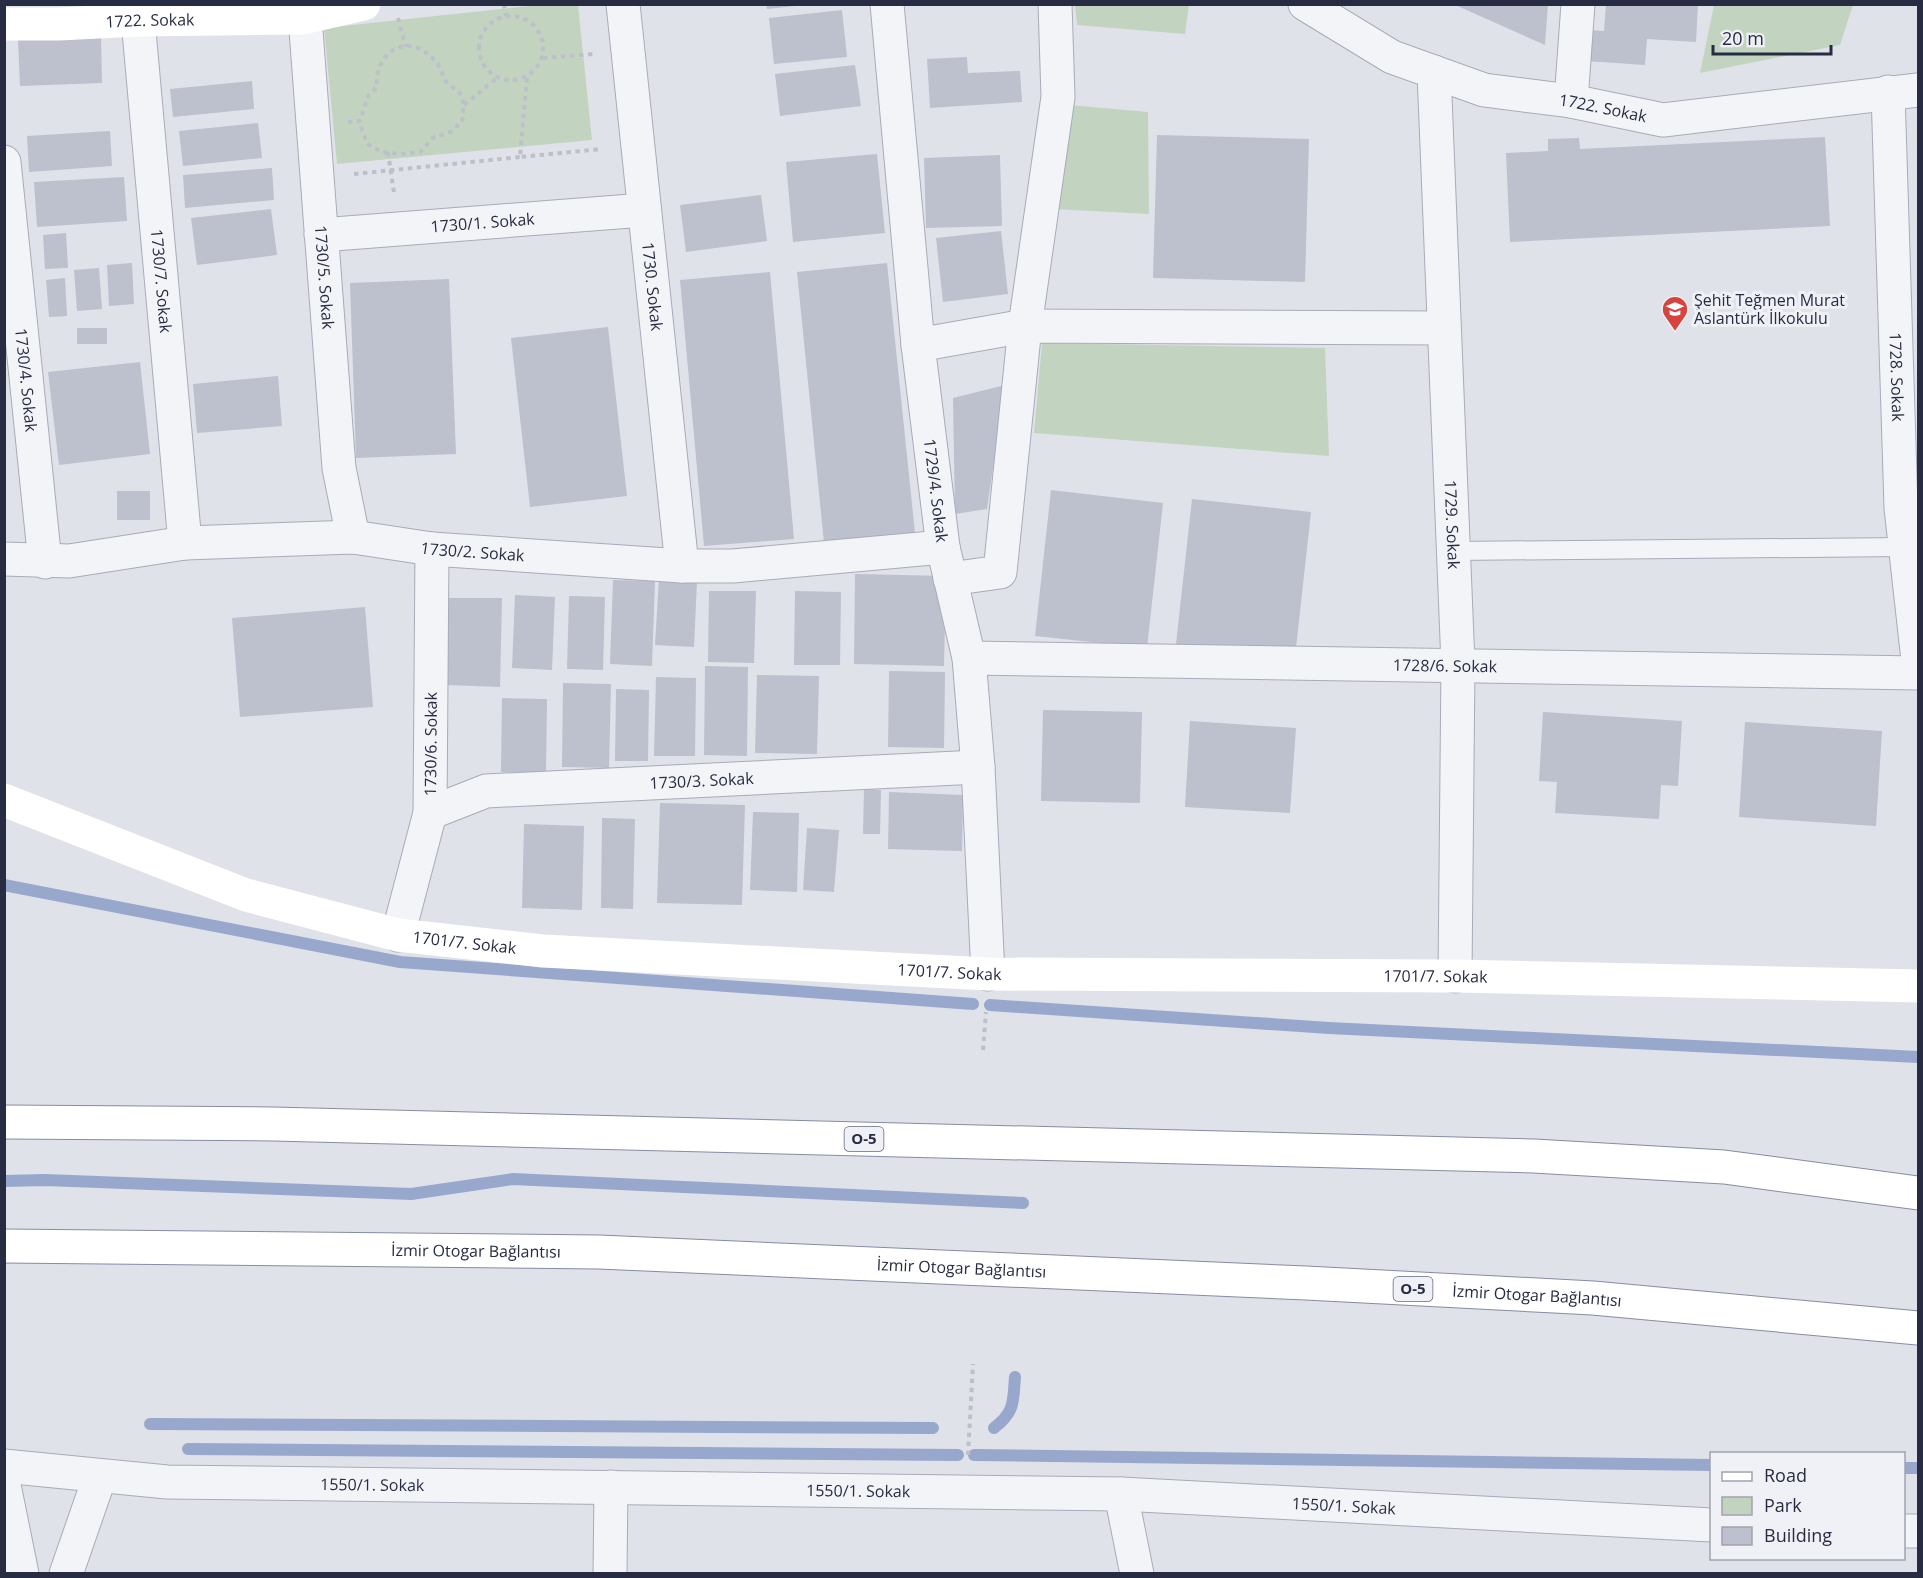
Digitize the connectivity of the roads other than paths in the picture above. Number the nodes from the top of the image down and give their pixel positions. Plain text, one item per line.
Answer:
1 (364, 4) edge
2 (622, 4) edge
3 (887, 4) edge
4 (1055, 4) edge
5 (1305, 4) edge
6 (1578, 4) edge
7 (304, 11) edge
8 (138, 20) junction
9 (4, 24) edge
10 (1434, 72) junction
11 (1903, 91) edge
12 (1571, 101) junction
13 (4, 162) edge
14 (644, 210) junction
15 (321, 236) junction
16 (1906, 310) edge
17 (1025, 326) junction
18 (1444, 328) junction
19 (918, 345) junction
20 (353, 537) junction
21 (185, 543) junction
22 (943, 547) junction
23 (1905, 547) junction
24 (432, 549) junction
25 (1454, 551) junction
26 (4, 559) edge
27 (45, 562) junction
28 (682, 566) junction
29 (950, 579) junction
30 (969, 658) junction
31 (1918, 660) edge
32 (1458, 664) junction
33 (1918, 673) edge
34 (978, 767) junction
35 (4, 800) edge
36 (430, 813) junction
37 (398, 935) junction
38 (988, 974) junction
39 (1455, 976) junction
40 (1918, 986) edge
41 (4, 1122) edge
42 (1724, 1167) junction
43 (1918, 1169) edge
44 (1918, 1192) edge
45 (4, 1246) edge
46 (1918, 1328) edge
47 (4, 1466) edge
48 (100, 1476) junction
49 (4, 1485) edge
50 (611, 1487) junction
51 (1121, 1494) junction
52 (1710, 1525) edge
53 (22, 1574) edge
54 (66, 1574) edge
55 (610, 1574) edge
56 (1137, 1574) edge

1 - 7 main road, 1722. Sokak
2 - 14 street, 1730. Sokak
3 - 19 street, 1729/4. Sokak
4 - 17 street
5 - 10 street, 1722. Sokak
6 - 12 street
7 - 8 main road, 1722. Sokak
7 - 15 street, 1730/5. Sokak
8 - 9 main road, 1722. Sokak
8 - 21 street, 1730/7. Sokak
10 - 12 street, 1722. Sokak
10 - 18 street, 1729. Sokak
11 - 12 street, 1722. Sokak
11 - 16 street, 1728. Sokak
13 - 27 street, 1730/4. Sokak
14 - 15 street, 1730/1. Sokak
14 - 28 street, 1730. Sokak
15 - 20 street, 1730/5. Sokak
16 - 23 street, 1728. Sokak
17 - 18 street
17 - 19 street
17 - 29 street
18 - 25 street, 1729. Sokak
19 - 22 street, 1729/4. Sokak
20 - 21 street, 1730/2. Sokak
20 - 24 street, 1730/2. Sokak
21 - 27 street, 1730/2. Sokak
22 - 28 street, 1730/2. Sokak
22 - 29 street, 1729/4. Sokak
23 - 25 lane
23 - 31 street, 1728. Sokak
24 - 28 street, 1730/2. Sokak
24 - 36 street, 1730/6. Sokak
25 - 32 street, 1729. Sokak
26 - 27 street, 1730/2. Sokak
29 - 30 street, 1729/4. Sokak
30 - 32 street, 1728/6. Sokak
30 - 34 street, 1729/4. Sokak
32 - 33 street, 1728/6. Sokak
32 - 39 street, 1729. Sokak
34 - 36 street, 1730/3. Sokak
34 - 38 street, 1729/4. Sokak
35 - 37 main road, 1701/7. Sokak
36 - 37 street, 1730/6. Sokak
37 - 38 main road, 1701/7. Sokak
38 - 39 main road, 1701/7. Sokak
39 - 40 main road, 1701/7. Sokak
41 - 42 main road, O-5
42 - 43 main road
42 - 44 main road, O-5
45 - 46 main road, İzmir Otogar Bağlantısı / O-5
47 - 48 street, 1550/1. Sokak
48 - 50 street, 1550/1. Sokak
48 - 54 street
49 - 53 street
50 - 51 street, 1550/1. Sokak
50 - 55 street
51 - 52 street, 1550/1. Sokak
51 - 56 street

